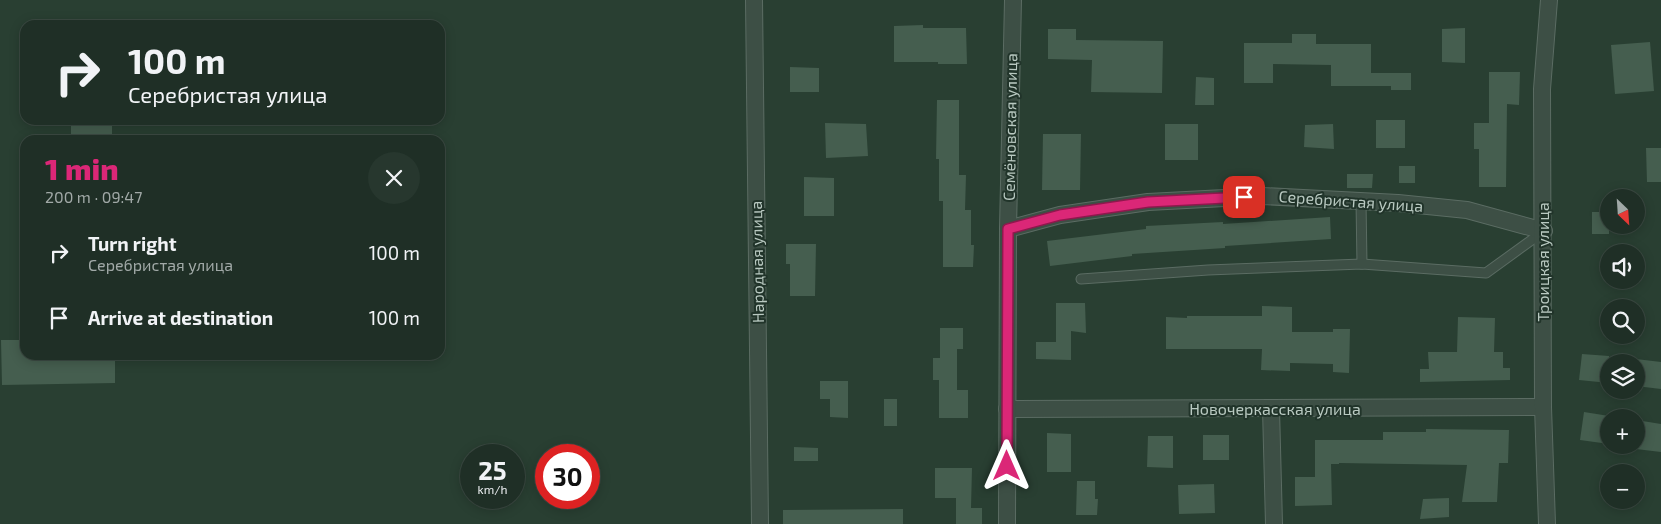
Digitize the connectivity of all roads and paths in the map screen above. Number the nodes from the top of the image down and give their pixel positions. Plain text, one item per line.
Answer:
1 (754, 0) edge
2 (1013, 0) edge
3 (1549, 0) edge
4 (1361, 201) junction
5 (1008, 229) junction
6 (1544, 231) junction
7 (1362, 264) junction
8 (1081, 279) dead end
9 (1543, 407) junction
10 (1006, 409) junction
11 (1271, 409) junction
12 (760, 524) edge
13 (1007, 524) edge
14 (1274, 524) edge
15 (1547, 524) edge

1 - 12 street, Народная улица
2 - 5 street, Семёновская улица
3 - 6 street, Троицкая улица
4 - 5 street, Серебристая улица
4 - 6 street, Серебристая улица
4 - 7 lane
5 - 10 street, Семёновская улица
6 - 7 lane
6 - 9 street, Троицкая улица
7 - 8 lane
9 - 11 street, Новочеркасская улица
9 - 15 street, Троицкая улица
10 - 11 street, Новочеркасская улица
10 - 13 street, Семёновская улица
11 - 14 street

